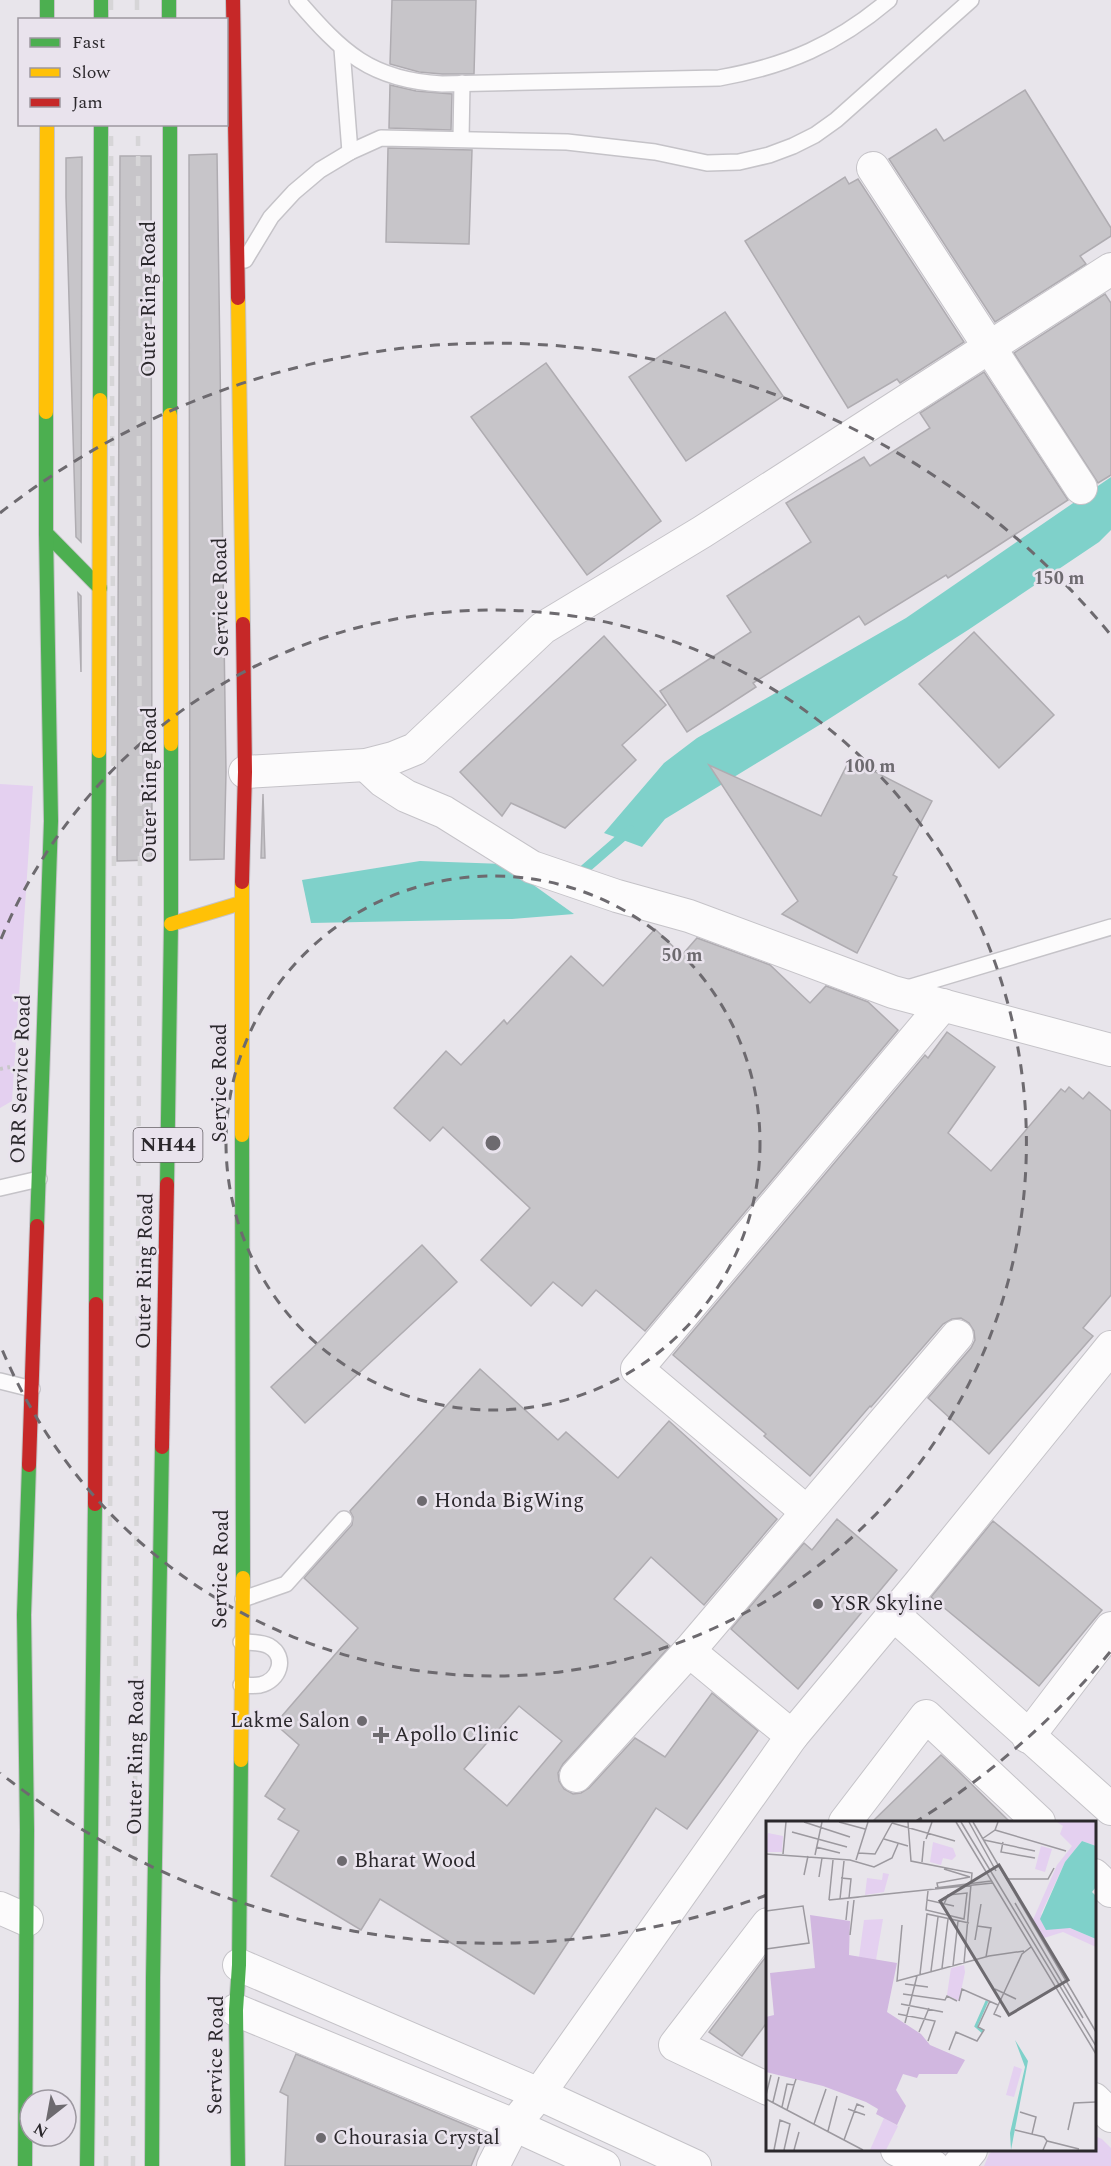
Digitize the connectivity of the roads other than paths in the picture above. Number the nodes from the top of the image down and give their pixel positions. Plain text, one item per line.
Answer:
1 (47, 0) edge
2 (100, 0) edge
3 (169, 0) edge
4 (233, 0) edge
5 (297, 0) edge
6 (890, 0) edge
7 (971, 0) edge
8 (47, 18) edge
9 (100, 18) edge
10 (169, 18) edge
11 (342, 49) junction
12 (462, 83) junction
13 (47, 126) edge
14 (100, 126) edge
15 (170, 126) edge
16 (461, 140) junction
17 (350, 152) junction
18 (873, 168) dead end
19 (1111, 269) edge
20 (237, 276) junction
21 (990, 349) junction
22 (1081, 488) dead end
23 (46, 533) junction
24 (100, 588) junction
25 (366, 765) junction
26 (244, 772) junction
27 (241, 903) junction
28 (171, 924) junction
29 (1111, 927) edge
30 (893, 992) junction
31 (943, 1005) junction
32 (1111, 1050) edge
33 (39, 1179) junction
34 (0, 1188) edge
35 (957, 1336) dead end
36 (1111, 1347) edge
37 (0, 1381) edge
38 (32, 1389) junction
39 (807, 1512) junction
40 (344, 1519) dead end
41 (243, 1599) junction
42 (893, 1614) junction
43 (1111, 1628) edge
44 (241, 1642) junction
45 (689, 1651) junction
46 (241, 1684) junction
47 (792, 1736) junction
48 (1028, 1737) junction
49 (576, 1776) dead end
50 (1111, 1809) edge
51 (846, 1821) edge
52 (1038, 1821) edge
53 (1096, 1876) edge
54 (1111, 1891) edge
55 (14, 1914) edge
56 (766, 1927) edge
57 (239, 1965) junction
58 (236, 2010) junction
59 (766, 2088) edge
60 (539, 2094) junction
61 (1096, 2100) edge
62 (1111, 2116) edge
63 (514, 2125) junction
64 (899, 2151) edge
65 (970, 2151) edge
66 (25, 2166) edge
67 (87, 2166) edge
68 (152, 2166) edge
69 (237, 2166) edge
70 (493, 2166) edge
71 (604, 2166) edge
72 (695, 2166) edge
73 (933, 2166) edge
74 (958, 2166) edge

1 - 8 main road
2 - 9 main road
3 - 10 main road
4 - 20 main road, Service Road
5 - 11 lane
6 - 12 lane
7 - 16 lane
11 - 12 lane
11 - 17 lane
12 - 16 lane
13 - 23 main road
14 - 24 main road, Outer Ring Road
15 - 28 main road, Outer Ring Road / NH44
16 - 17 lane
17 - 20 lane
18 - 21 street
19 - 21 street
20 - 26 main road, Service Road
21 - 22 street
21 - 25 street
23 - 24 main road
23 - 33 main road, ORR Service Road
24 - 67 main road, Outer Ring Road
25 - 26 street
25 - 30 street
26 - 27 main road, Service Road
27 - 28 main road
27 - 41 main road, Service Road
28 - 68 main road, Outer Ring Road / NH44
29 - 30 lane
30 - 31 street
31 - 32 street
31 - 39 street
33 - 34 lane
33 - 38 main road, ORR Service Road
35 - 39 street
36 - 42 street
37 - 38 lane
38 - 55 main road, ORR Service Road
39 - 45 street
40 - 41 lane
41 - 44 main road, Service Road
42 - 47 street
42 - 48 street
43 - 48 street
44 - 46 main road, Service Road
44 - 46 lane
45 - 47 street
45 - 49 street
46 - 57 main road, Service Road
47 - 60 street
48 - 50 street
51 - 52 street
53 - 54 street
55 - 66 main road, ORR Service Road
56 - 59 street
57 - 58 main road, Service Road
57 - 60 street
58 - 63 street
58 - 69 main road, Service Road
60 - 63 street
60 - 72 street
61 - 62 street
63 - 70 street
63 - 71 street
64 - 73 street
65 - 74 street

